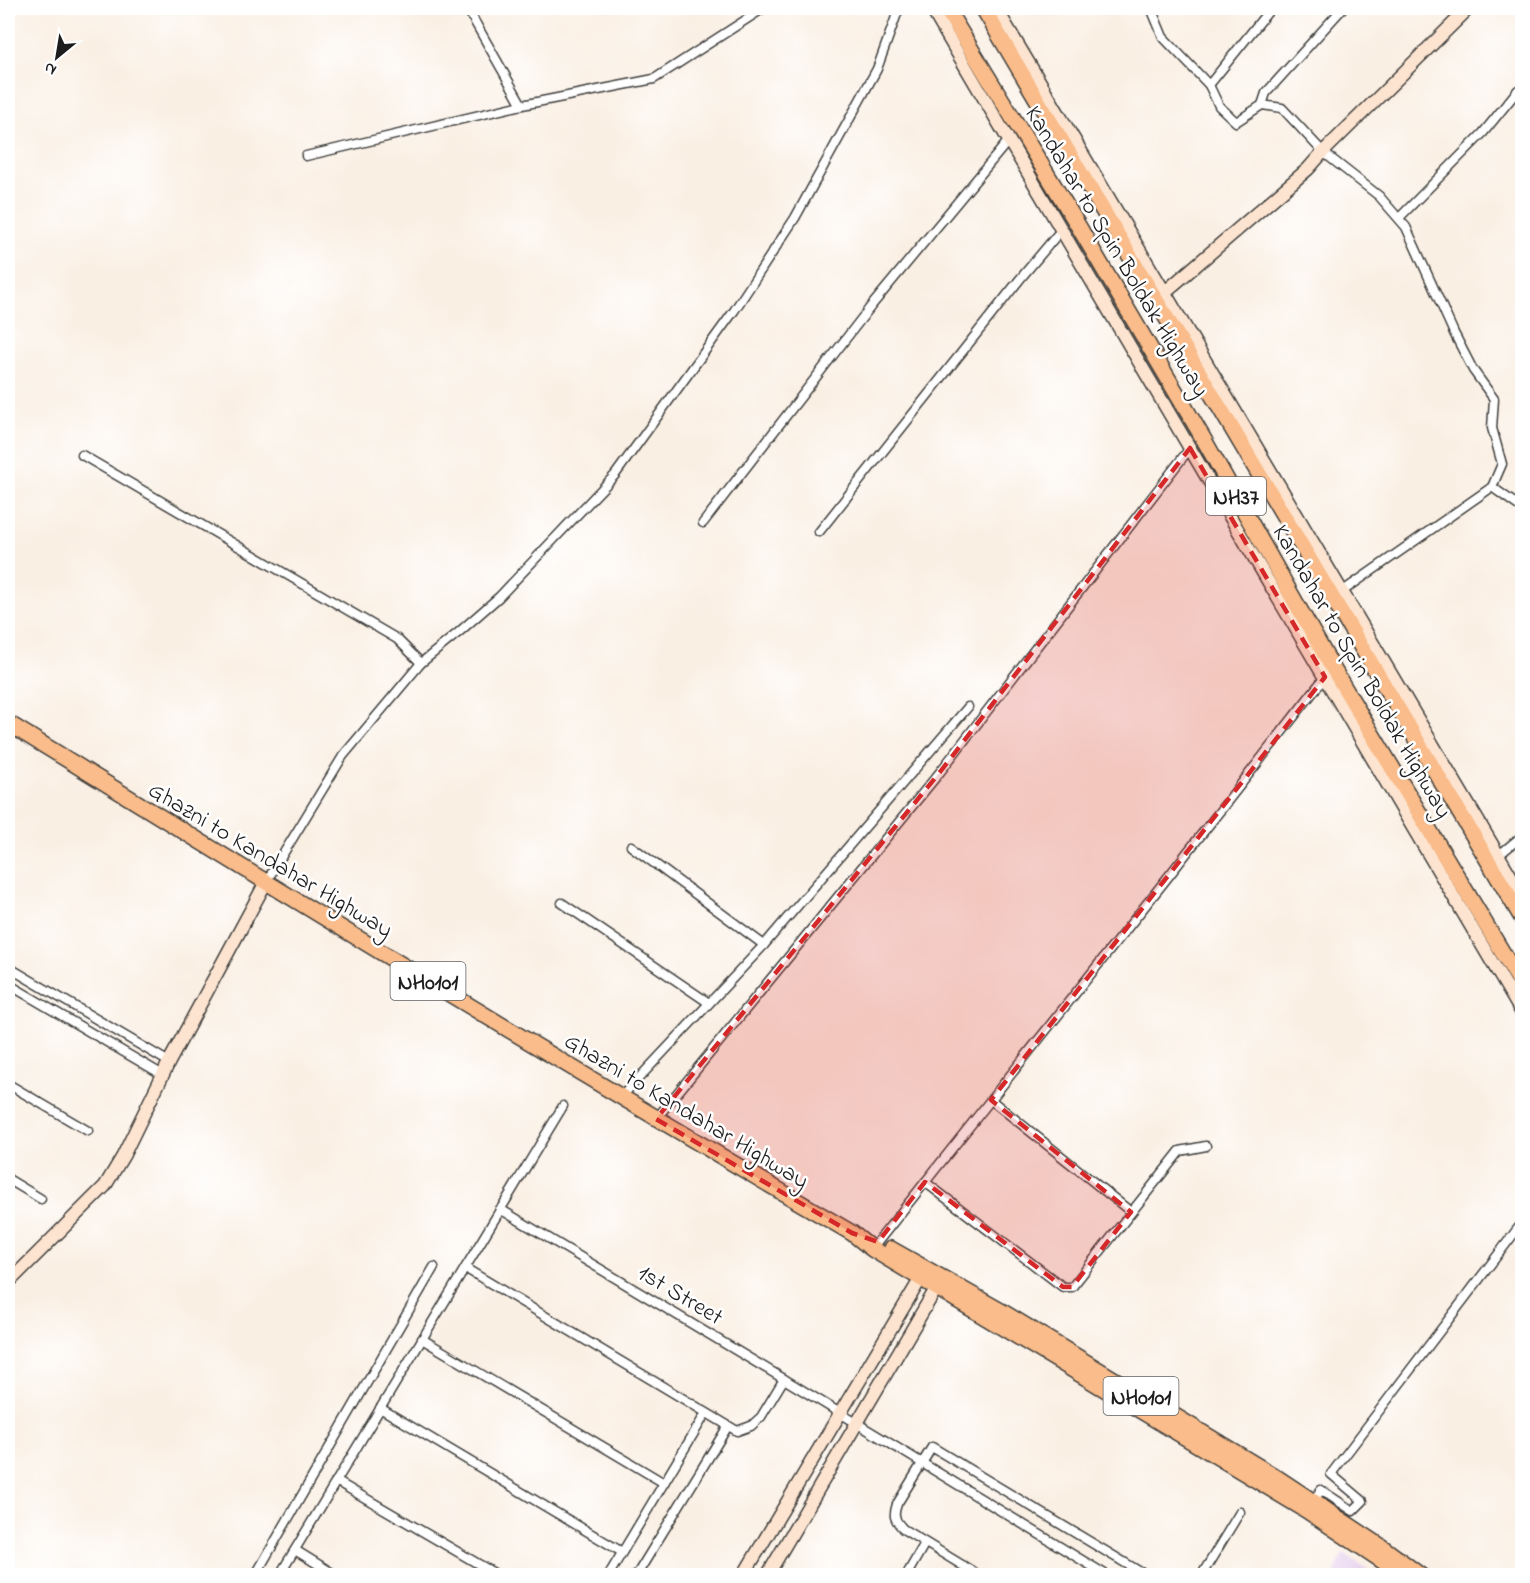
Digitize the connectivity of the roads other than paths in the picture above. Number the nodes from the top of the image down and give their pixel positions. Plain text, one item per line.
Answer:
1 (467, 8) edge
2 (764, 8) edge
3 (902, 8) edge
4 (931, 8) edge
5 (946, 8) edge
6 (983, 8) edge
7 (996, 8) edge
8 (1151, 8) edge
9 (1271, 8) edge
10 (1466, 8) edge
11 (1342, 9) dead end
12 (1209, 85) junction
13 (1522, 93) edge
14 (522, 105) junction
15 (1262, 105) junction
16 (1009, 140) junction
17 (1323, 152) junction
18 (306, 156) dead end
19 (1399, 218) junction
20 (1062, 229) junction
21 (1165, 292) junction
22 (1190, 448) junction
23 (82, 455) dead end
24 (1492, 487) junction
25 (1522, 505) edge
26 (703, 523) dead end
27 (819, 532) dead end
28 (1343, 591) junction
29 (421, 663) junction
30 (1325, 677) junction
31 (968, 707) dead end
32 (8, 723) edge
33 (1522, 836) edge
34 (631, 846) dead end
35 (1499, 855) junction
36 (266, 882) junction
37 (1522, 895) edge
38 (562, 903) dead end
39 (1522, 918) edge
40 (764, 945) junction
41 (8, 966) edge
42 (8, 984) edge
43 (1522, 985) edge
44 (709, 1003) junction
45 (1522, 1013) edge
46 (169, 1062) junction
47 (163, 1075) junction
48 (8, 1084) edge
49 (621, 1097) junction
50 (991, 1100) junction
51 (563, 1106) dead end
52 (656, 1119) junction
53 (88, 1131) dead end
54 (1206, 1146) dead end
55 (8, 1179) edge
56 (925, 1182) junction
57 (41, 1199) dead end
58 (501, 1209) junction
59 (1131, 1212) junction
60 (1522, 1223) edge
61 (875, 1246) junction
62 (434, 1267) dead end
63 (465, 1268) junction
64 (923, 1274) junction
65 (8, 1283) edge
66 (940, 1283) junction
67 (422, 1339) junction
68 (784, 1379) junction
69 (380, 1408) junction
70 (706, 1413) junction
71 (840, 1414) junction
72 (857, 1424) junction
73 (728, 1426) junction
74 (922, 1463) junction
75 (336, 1481) junction
76 (664, 1483) junction
77 (1310, 1506) junction
78 (1240, 1512) dead end
79 (925, 1543) junction
80 (295, 1550) junction
81 (622, 1552) junction
82 (255, 1575) edge
83 (279, 1575) edge
84 (337, 1575) edge
85 (499, 1575) edge
86 (608, 1575) edge
87 (636, 1575) edge
88 (743, 1575) edge
89 (767, 1575) edge
90 (906, 1575) edge
91 (980, 1575) edge
92 (1108, 1575) edge
93 (1147, 1575) edge
94 (1201, 1575) edge
95 (1405, 1575) edge
96 (1421, 1575) edge

1 - 14 street
2 - 14 street
3 - 29 street
4 - 16 street
5 - 43 highway, Kandahar to Spin Boldak Highway / NH37
6 - 39 highway, Kandahar to Spin Boldak Highway / NH37
7 - 21 street
8 - 12 street
9 - 12 street
10 - 17 street
11 - 15 street
12 - 15 street
13 - 19 street
14 - 18 street
15 - 17 street
16 - 20 street
16 - 26 street
17 - 19 street
17 - 21 street
19 - 24 street
20 - 22 street
20 - 27 street
21 - 28 street
22 - 30 street
22 - 52 street
23 - 29 street
24 - 25 street
24 - 28 street
28 - 35 street
29 - 36 street
30 - 45 street
30 - 50 street
31 - 40 street
32 - 36 highway, Ghazni to Kandahar Highway / NH0101
33 - 35 street
34 - 40 street
35 - 37 street
36 - 46 street
36 - 49 highway, Ghazni to Kandahar Highway / NH0101
38 - 44 street
40 - 44 street
41 - 46 street
42 - 47 street
44 - 49 street
46 - 47 street
47 - 65 street
48 - 53 street
49 - 52 highway, Ghazni to Kandahar Highway / NH0101
50 - 56 street
50 - 59 street
51 - 58 street
52 - 61 highway, Ghazni to Kandahar Highway / NH0101
54 - 59 street
55 - 57 street
56 - 59 street
56 - 61 street
58 - 63 street
58 - 68 street, 1st Street
60 - 77 street
61 - 64 highway, Ghazni to Kandahar Highway / NH0101
62 - 82 street
63 - 67 street
63 - 70 street
64 - 66 highway, Ghazni to Kandahar Highway / NH0101
64 - 71 street
66 - 72 street
66 - 77 highway, Ghazni to Kandahar Highway / NH0101
67 - 69 street
67 - 76 street
68 - 71 street, 1st Street
68 - 73 street
69 - 75 street
69 - 81 street
70 - 73 street
70 - 76 street
71 - 72 street, 1st Street
71 - 88 street
72 - 74 street, 1st Street
72 - 89 street
73 - 87 street
74 - 79 street
74 - 92 street, 1st Street
74 - 93 street
75 - 80 street
75 - 85 street
76 - 81 street
77 - 95 highway, Ghazni to Kandahar Highway / NH0101
77 - 96 highway, Ghazni to Kandahar Highway / NH0101
78 - 94 street
79 - 90 street
79 - 91 street
80 - 83 street
80 - 84 street
81 - 86 street

